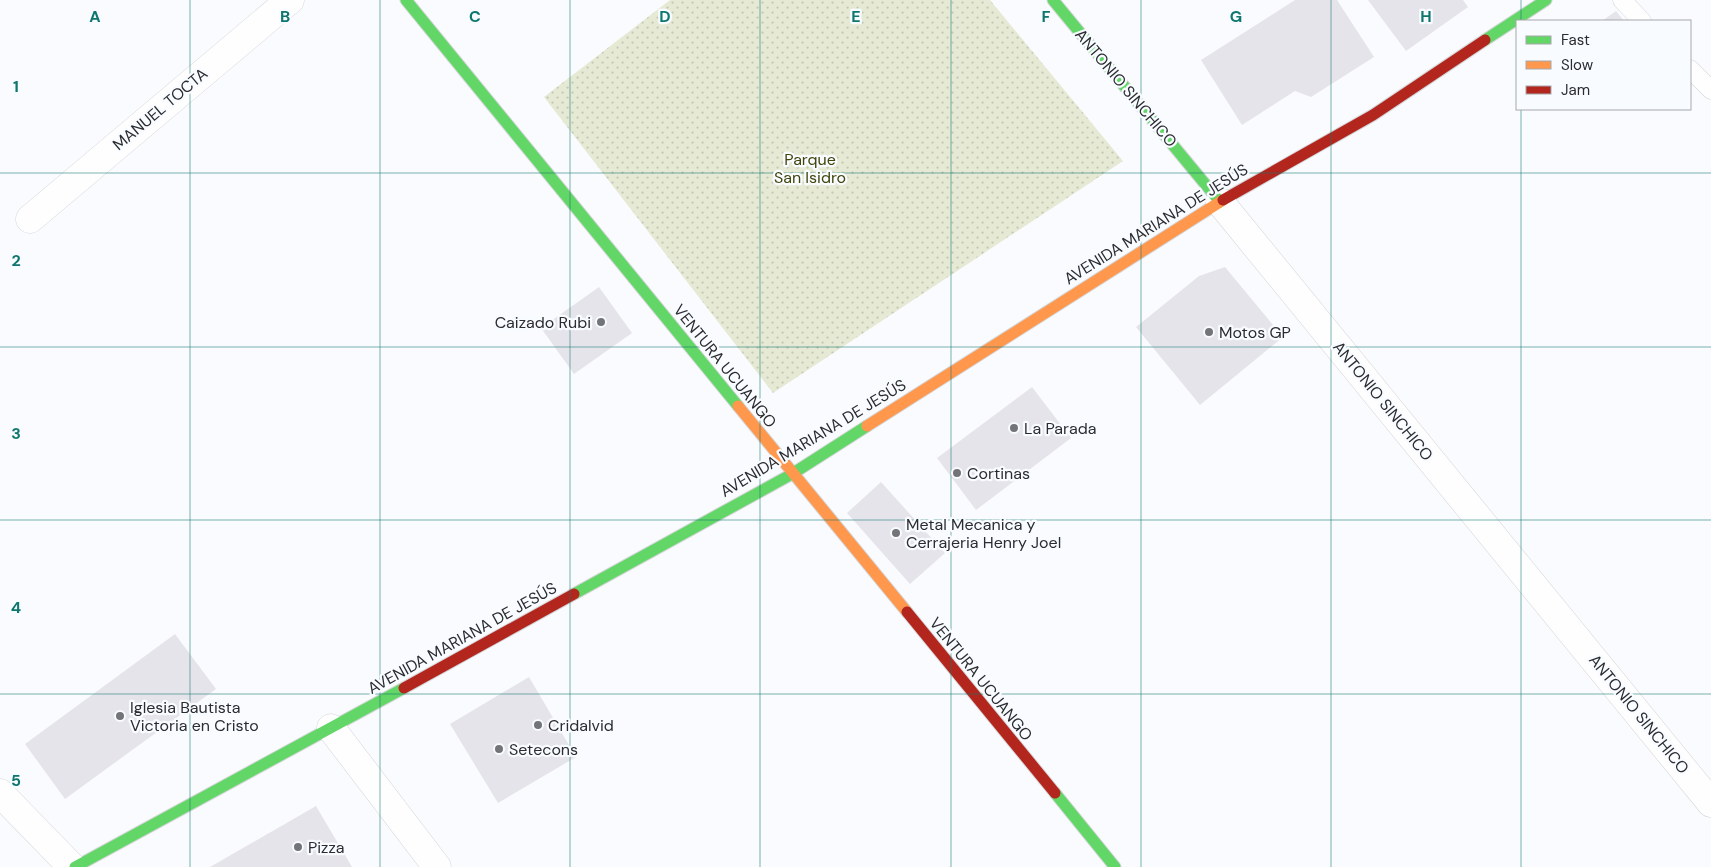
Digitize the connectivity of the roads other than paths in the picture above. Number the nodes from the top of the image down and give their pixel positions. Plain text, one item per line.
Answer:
1 (290, 0) edge
2 (406, 0) edge
3 (1053, 0) edge
4 (1546, 0) edge
5 (1622, 0) edge
6 (1641, 20) edge
7 (1691, 70) edge
8 (1711, 90) edge
9 (1220, 202) junction
10 (30, 219) dead end
11 (792, 474) junction
12 (331, 728) junction
13 (0, 793) edge
14 (1711, 803) edge
15 (73, 867) edge
16 (437, 867) edge
17 (1115, 867) edge

1 - 10 street, MANUEL TOCTA
2 - 11 street, VENTURA UCUANGO
3 - 9 street, ANTONIO SINCHICO
4 - 9 street, AVENIDA MARIANA DE JESÚS
5 - 6 lane
7 - 8 lane
9 - 11 street, AVENIDA MARIANA DE JESÚS
9 - 14 street, ANTONIO SINCHICO
11 - 12 street, AVENIDA MARIANA DE JESÚS
11 - 17 street, VENTURA UCUANGO
12 - 15 street, AVENIDA MARIANA DE JESÚS
12 - 16 street
13 - 15 street

